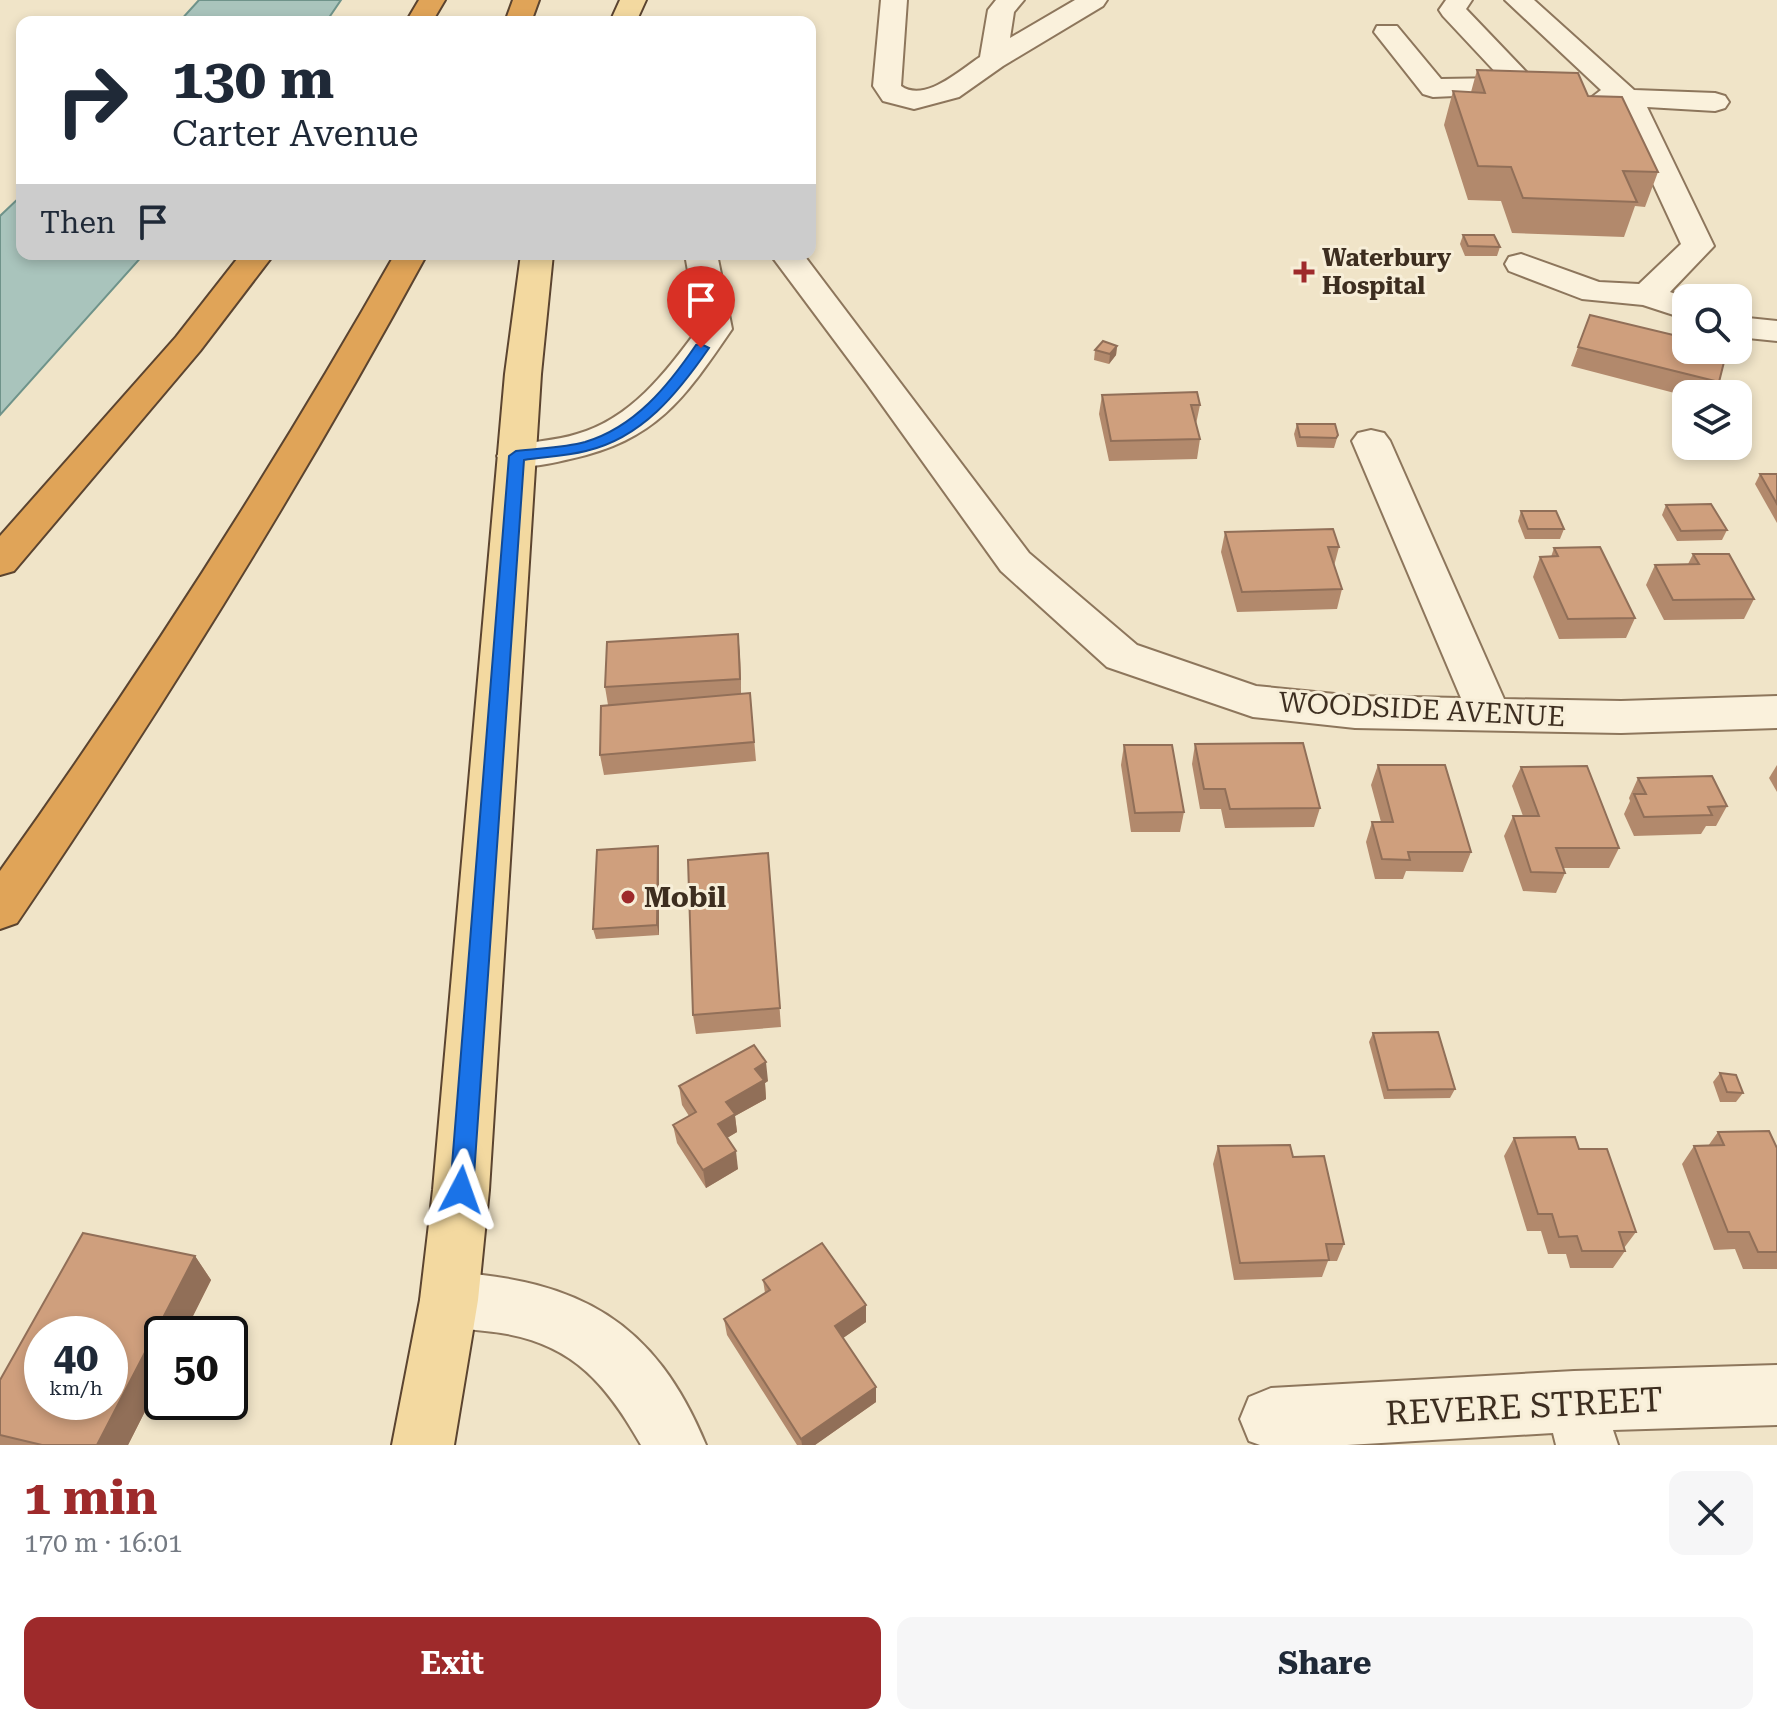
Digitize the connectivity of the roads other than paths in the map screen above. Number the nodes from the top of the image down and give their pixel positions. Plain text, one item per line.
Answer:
1 (894, 0) edge
2 (1011, 0) edge
3 (1094, 0) edge
4 (1459, 0) edge
5 (1518, 0) edge
6 (1387, 32) dead end
7 (993, 60) junction
8 (1523, 85) junction
9 (1553, 89) edge
10 (1583, 93) edge
11 (1629, 100) junction
12 (1715, 102) dead end
13 (253, 260) edge
14 (408, 260) edge
15 (536, 260) edge
16 (702, 260) edge
17 (791, 260) edge
18 (1521, 264) dead end
19 (1647, 295) junction
20 (1672, 304) edge
21 (1752, 328) edge
22 (1777, 331) edge
23 (1371, 441) dead end
24 (516, 456) junction
25 (0, 562) edge
26 (1777, 712) edge
27 (1490, 716) junction
28 (71, 808) junction
29 (0, 909) edge
30 (0, 943) edge
31 (449, 1300) junction
32 (1777, 1395) edge
33 (1271, 1419) dead end
34 (1581, 1423) edge
35 (423, 1445) edge
36 (675, 1445) edge

1 - 7 street
2 - 7 street
3 - 7 street
4 - 8 street
5 - 11 street
6 - 8 street
8 - 9 street
10 - 11 street
11 - 12 street
11 - 19 street
13 - 25 highway
14 - 28 highway
15 - 24 main road
16 - 24 street
17 - 27 street, WOODSIDE AVENUE
18 - 19 street
19 - 20 street
21 - 22 street
23 - 27 street
24 - 31 main road
26 - 27 street, WOODSIDE AVENUE
28 - 29 highway
28 - 30 highway
31 - 35 main road
31 - 36 street
32 - 34 street, REVERE STREET
33 - 34 street, REVERE STREET

